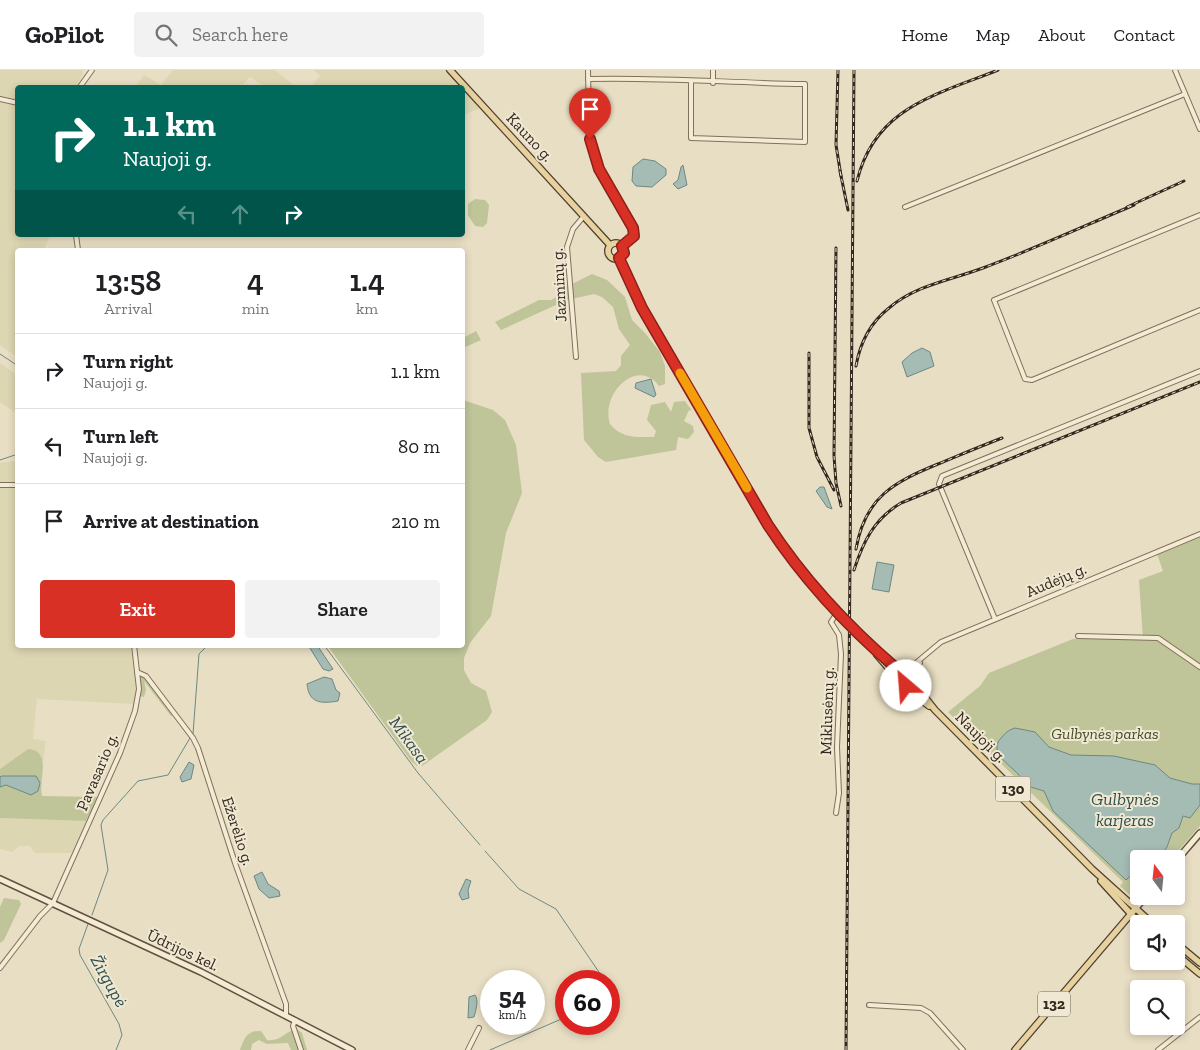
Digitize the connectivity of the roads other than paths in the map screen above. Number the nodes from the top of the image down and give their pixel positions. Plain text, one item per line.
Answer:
1 (92, 70) edge
2 (450, 70) edge
3 (588, 70) edge
4 (713, 70) edge
5 (1175, 70) edge
6 (588, 79) junction
7 (691, 81) junction
8 (713, 83) junction
9 (81, 85) edge
10 (464, 85) edge
11 (465, 86) edge
12 (1185, 94) junction
13 (0, 99) edge
14 (15, 102) edge
15 (1200, 129) edge
16 (905, 206) dead end
17 (1200, 215) edge
18 (584, 216) junction
19 (610, 245) junction
20 (622, 246) junction
21 (619, 258) junction
22 (1200, 310) edge
23 (576, 357) dead end
24 (1200, 371) edge
25 (0, 485) edge
26 (15, 486) edge
27 (1200, 534) edge
28 (837, 613) junction
29 (996, 619) junction
30 (1078, 636) dead end
31 (872, 647) junction
32 (134, 648) edge
33 (926, 656) junction
34 (1200, 667) edge
35 (138, 672) junction
36 (904, 672) junction
37 (896, 678) junction
38 (911, 679) junction
39 (904, 686) junction
40 (935, 710) junction
41 (836, 813) dead end
42 (1200, 833) edge
43 (1185, 850) edge
44 (1092, 869) junction
45 (0, 879) edge
46 (53, 903) junction
47 (1138, 905) edge
48 (1136, 908) junction
49 (1131, 914) junction
50 (1144, 915) edge
51 (1185, 950) edge
52 (1185, 962) edge
53 (1200, 963) edge
54 (0, 968) edge
55 (1200, 974) edge
56 (869, 1006) dead end
57 (286, 1015) junction
58 (1200, 1017) edge
59 (295, 1020) junction
60 (480, 1028) dead end
61 (301, 1050) edge
62 (352, 1050) edge
63 (468, 1050) edge
64 (963, 1050) edge
65 (1015, 1050) edge
66 (1158, 1050) edge

1 - 9 street
2 - 10 main road, Kauno g. / 130
3 - 6 street
4 - 8 street
5 - 12 street
6 - 7 street
6 - 20 street
7 - 8 street
7 - 8 street
11 - 18 main road, Kauno g. / 130
12 - 15 street
12 - 16 street
13 - 14 street
17 - 22 street
18 - 19 main road, Kauno g. / 130
18 - 23 street, Jazminų g.
19 - 20 main road
19 - 21 main road, 130
20 - 21 main road
21 - 28 main road, 130
24 - 29 street
25 - 26 street
27 - 29 street, Audėjų g.
28 - 31 main road, 130
28 - 41 street, Miklusėnų g.
29 - 33 street, Audėjų g.
30 - 34 street
31 - 36 main road, 130
31 - 37 main road, 130
32 - 35 street, Pavasario g.
33 - 36 street, Audėjų g.
33 - 38 street, Audėjų g.
35 - 46 street, Pavasario g.
35 - 57 street, Ežerėlio g.
36 - 37 main road
36 - 38 main road, 130
37 - 39 main road, 130
38 - 39 main road
38 - 40 main road, Naujoji g. / 130
39 - 40 main road, Naujoji g. / 130
40 - 44 main road, Naujoji g. / 130
42 - 43 main road
44 - 48 main road, Naujoji g. / 130
44 - 49 main road, Naujoji g.
45 - 46 main road, Ūdrijos kel.
46 - 54 street, Pavasario g.
46 - 57 main road, Ūdrijos kel.
47 - 48 main road
48 - 49 main road, 132
48 - 50 main road, Naujoji g. / 130
49 - 65 main road, 132
51 - 53 main road
52 - 55 main road
56 - 64 street
57 - 59 main road, Ūdrijos kel.
58 - 66 street
59 - 61 street
59 - 62 main road, Ūdrijos kel.
60 - 63 street

